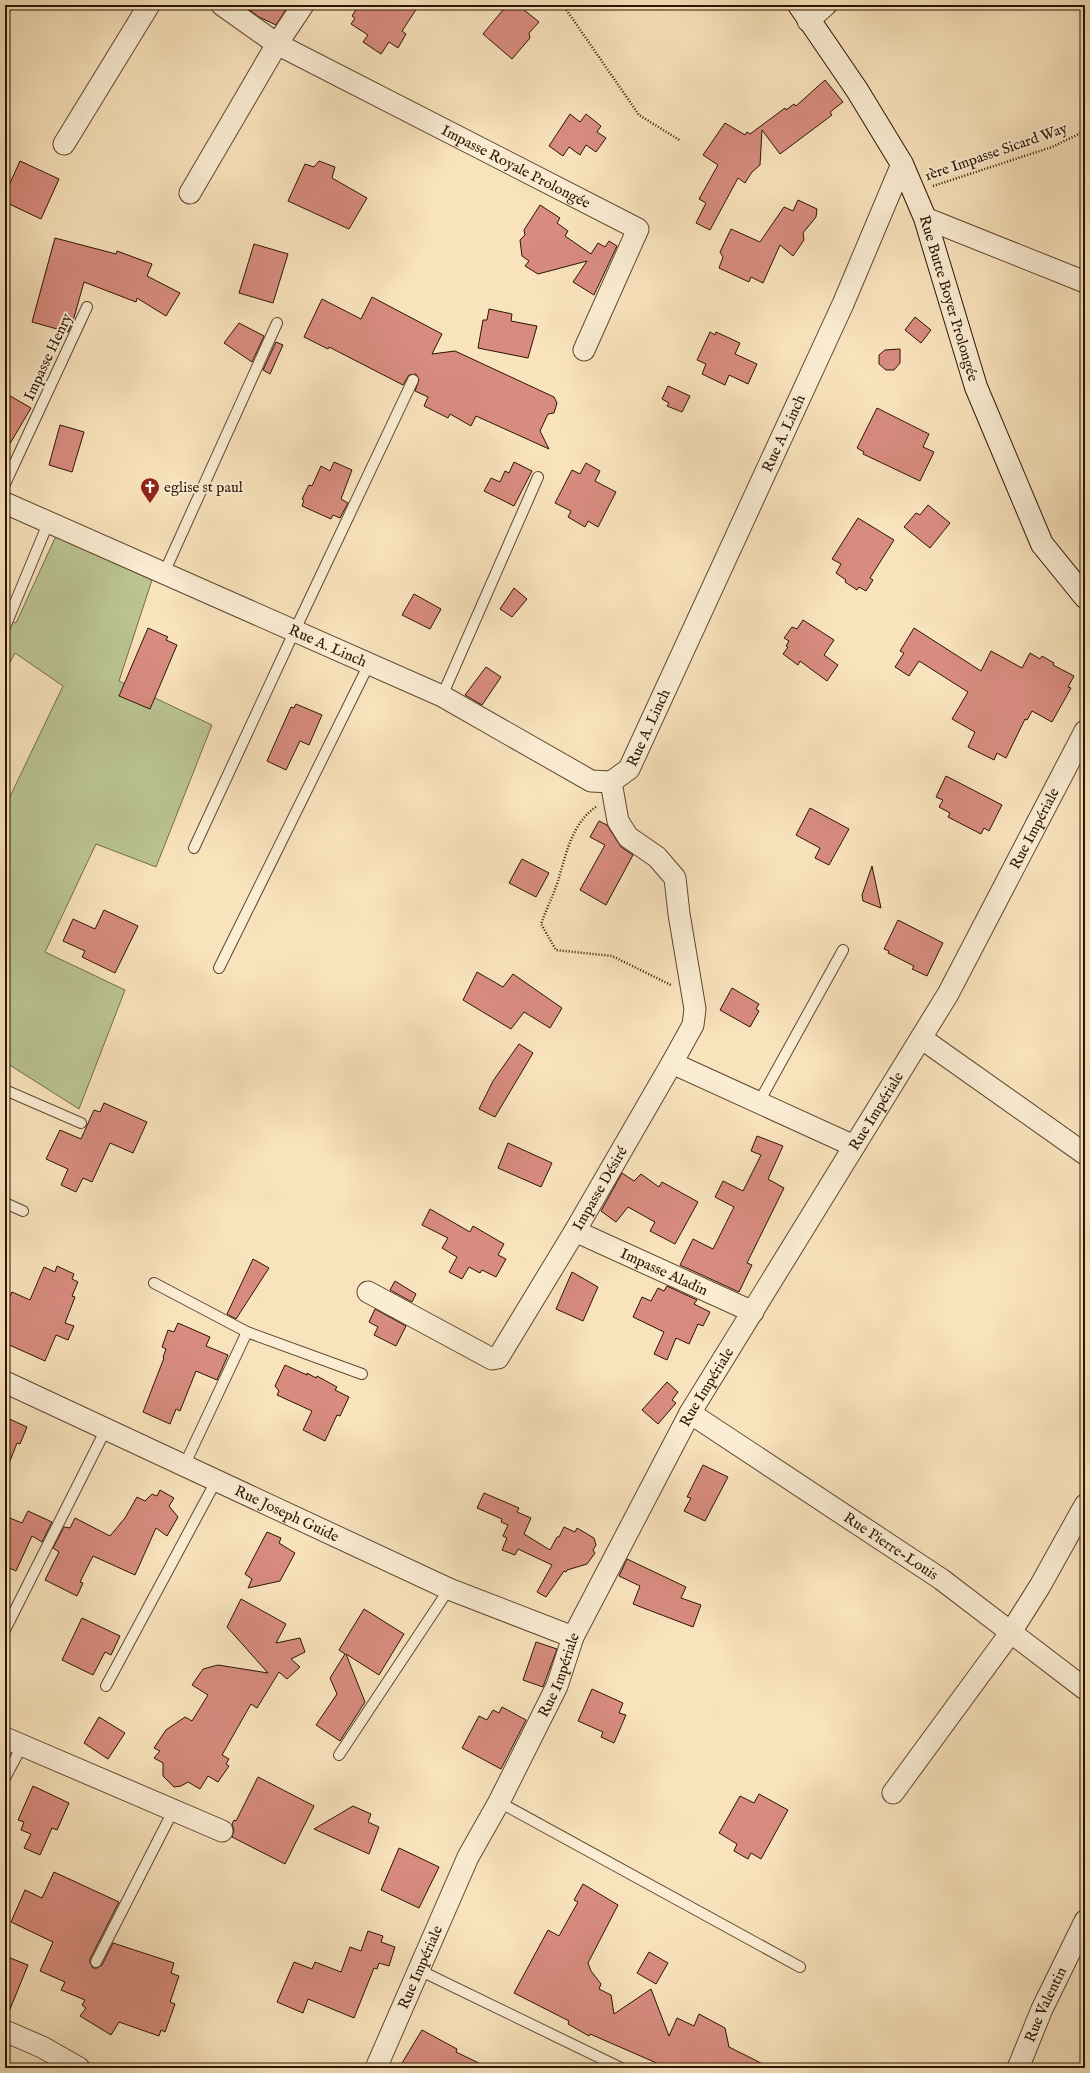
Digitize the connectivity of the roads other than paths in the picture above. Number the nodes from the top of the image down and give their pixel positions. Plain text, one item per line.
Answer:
1 (150, 5) edge
2 (222, 5) edge
3 (303, 5) edge
4 (826, 5) edge
5 (803, 13) edge
6 (277, 44) junction
7 (64, 144) dead end
8 (902, 164) junction
9 (190, 193) dead end
10 (925, 218) junction
11 (1085, 282) edge
12 (87, 308) dead end
13 (277, 323) dead end
14 (584, 350) dead end
15 (413, 380) dead end
16 (538, 477) dead end
17 (5, 484) edge
18 (5, 503) edge
19 (49, 522) junction
20 (164, 573) junction
21 (1085, 597) edge
22 (5, 627) edge
23 (295, 630) junction
24 (368, 664) junction
25 (442, 696) junction
26 (1085, 731) edge
27 (612, 789) junction
28 (194, 848) dead end
29 (843, 950) dead end
30 (219, 968) dead end
31 (921, 1038) junction
32 (672, 1063) junction
33 (5, 1090) edge
34 (759, 1102) junction
35 (81, 1122) dead end
36 (854, 1146) junction
37 (1085, 1154) edge
38 (5, 1203) edge
39 (23, 1211) dead end
40 (575, 1231) junction
41 (154, 1282) dead end
42 (368, 1292) dead end
43 (753, 1312) junction
44 (247, 1332) junction
45 (362, 1374) dead end
46 (5, 1382) edge
47 (690, 1413) junction
48 (106, 1429) junction
49 (184, 1466) junction
50 (216, 1481) junction
51 (1085, 1505) edge
52 (449, 1588) junction
53 (5, 1630) edge
54 (1011, 1632) junction
55 (573, 1637) junction
56 (106, 1686) dead end
57 (1085, 1689) edge
58 (13, 1742) edge
59 (339, 1755) dead end
60 (5, 1778) edge
61 (893, 1793) dead end
62 (500, 1802) junction
63 (173, 1811) junction
64 (222, 1831) dead end
65 (1085, 1921) edge
66 (96, 1962) dead end
67 (800, 1967) dead end
68 (419, 1970) junction
69 (5, 2031) edge
70 (79, 2068) edge
71 (376, 2068) edge
72 (621, 2068) edge
73 (1018, 2068) edge

1 - 7 street
2 - 6 street
3 - 6 street
4 - 5 street
5 - 8 street, Rue Butte Boyer Prolongée
6 - 9 street
6 - 14 street, Impasse Royale Prolongée
8 - 10 street, Rue Butte Boyer Prolongée
8 - 27 street, Rue A. Linch
10 - 11 street
10 - 21 street, Rue Butte Boyer Prolongée
12 - 17 lane, Impasse Henry
13 - 20 lane
15 - 23 lane
16 - 25 lane
18 - 19 street, Rue A. Linch
19 - 20 street, Rue A. Linch
19 - 22 lane
20 - 23 street, Rue A. Linch
23 - 24 street, Rue A. Linch
23 - 28 lane
24 - 25 street, Rue A. Linch
24 - 30 lane
25 - 27 street, Rue A. Linch
26 - 31 street, Rue Impériale
27 - 32 street, Impasse Désiré
29 - 34 lane
31 - 36 street, Rue Impériale
31 - 37 street
32 - 34 street
32 - 40 street, Impasse Désiré
33 - 35 lane
34 - 36 street
36 - 43 street, Rue Impériale
38 - 39 lane
40 - 42 street, Impasse Désiré
40 - 43 street, Impasse Aladin
41 - 44 lane
43 - 47 street, Rue Impériale
44 - 45 lane
44 - 49 lane
46 - 48 street, Rue Joseph Guide
47 - 54 street, Rue Pierre-Louis
47 - 55 street, Rue Impériale
48 - 49 street, Rue Joseph Guide
48 - 53 lane
49 - 50 street, Rue Joseph Guide
50 - 52 street, Rue Joseph Guide
50 - 56 lane
51 - 54 street
52 - 55 street, Rue Joseph Guide
52 - 59 lane
54 - 57 street, Rue Pierre-Louis
54 - 61 street
55 - 62 street, Rue Impériale
58 - 60 lane
58 - 63 street
62 - 67 lane
62 - 68 street, Rue Impériale
63 - 64 street
63 - 66 lane
65 - 73 street, Rue Valentin
68 - 71 street, Rue Impériale
68 - 72 lane
69 - 70 street

